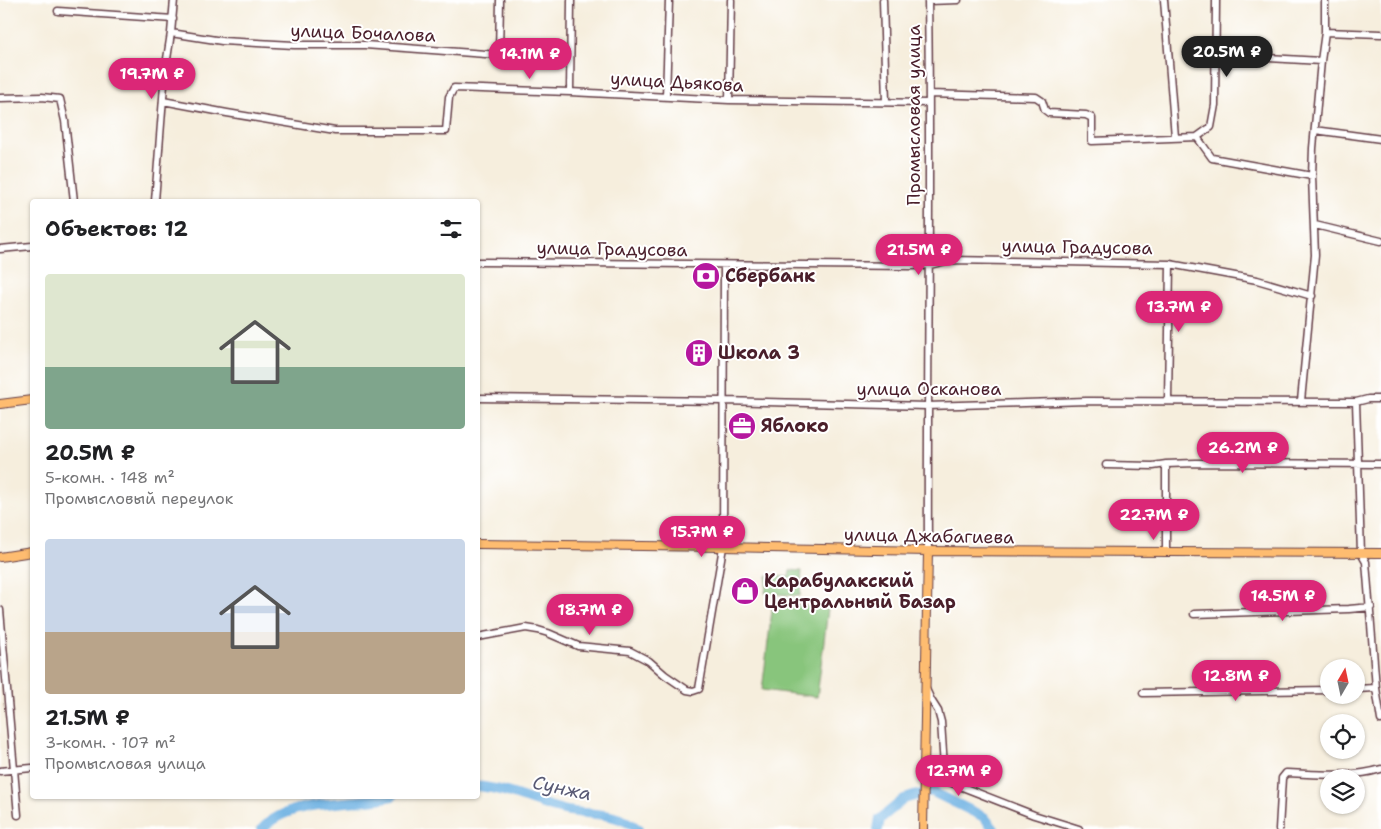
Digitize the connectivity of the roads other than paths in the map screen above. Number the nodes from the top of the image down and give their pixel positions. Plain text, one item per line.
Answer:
1 (174, 0) edge
2 (500, 0) edge
3 (571, 0) edge
4 (669, 0) edge
5 (731, 0) edge
6 (883, 0) edge
7 (958, 0) edge
8 (1164, 0) edge
9 (1216, 0) edge
10 (1325, 0) edge
11 (928, 1) edge
12 (58, 12) dead end
13 (173, 19) junction
14 (1325, 32) junction
15 (171, 33) junction
16 (1381, 34) edge
17 (1216, 55) junction
18 (1321, 61) junction
19 (570, 92) junction
20 (929, 94) junction
21 (666, 97) junction
22 (0, 98) edge
23 (729, 100) junction
24 (163, 101) junction
25 (886, 102) junction
26 (929, 103) junction
27 (1315, 130) junction
28 (1175, 137) junction
29 (1197, 137) junction
30 (1381, 139) edge
31 (1312, 176) junction
32 (74, 199) edge
33 (155, 199) edge
34 (1315, 225) junction
35 (1381, 241) edge
36 (30, 246) edge
37 (0, 249) edge
38 (480, 262) edge
39 (1170, 264) junction
40 (724, 265) junction
41 (930, 265) junction
42 (1312, 296) junction
43 (480, 398) edge
44 (1381, 399) edge
45 (30, 400) edge
46 (724, 401) junction
47 (1168, 401) junction
48 (1301, 401) junction
49 (1356, 402) junction
50 (0, 404) edge
51 (927, 406) junction
52 (1166, 464) junction
53 (1357, 464) junction
54 (1381, 464) edge
55 (1106, 465) dead end
56 (480, 544) edge
57 (723, 547) junction
58 (928, 551) junction
59 (30, 552) edge
60 (1166, 552) junction
61 (1361, 553) junction
62 (1381, 553) edge
63 (0, 557) edge
64 (1370, 607) junction
65 (0, 610) edge
66 (1194, 614) dead end
67 (480, 637) edge
68 (926, 688) junction
69 (1376, 688) junction
70 (1365, 689) edge
71 (1320, 690) edge
72 (1143, 693) dead end
73 (1381, 720) edge
74 (30, 768) edge
75 (14, 769) junction
76 (1381, 769) edge
77 (0, 771) edge
78 (18, 815) dead end
79 (923, 829) edge
80 (1078, 829) edge
81 (1279, 829) edge

1 - 13 street
2 - 15 street, улица Бочалова
3 - 19 street
4 - 21 street
5 - 23 street
6 - 25 street
7 - 11 street
8 - 28 street
9 - 17 street
10 - 14 street
11 - 20 street, Промысловая улица
12 - 13 street
13 - 15 street
14 - 16 street
14 - 18 street
15 - 24 street
17 - 18 street
17 - 29 street
18 - 27 street
19 - 21 street, улица Дьякова
19 - 24 street, улица Дьякова
20 - 26 street, Промысловая улица
20 - 28 street
21 - 23 street, улица Дьякова
22 - 32 street
23 - 25 street, улица Дьякова
24 - 33 street
25 - 26 street, улица Дьякова
26 - 41 street, Промысловая улица
27 - 30 street
27 - 31 street
28 - 29 street
29 - 31 street
31 - 34 street
34 - 35 street
34 - 42 street
36 - 37 street
38 - 40 street, улица Градусова
39 - 41 street, улица Градусова
39 - 42 street, улица Градусова
39 - 47 street
40 - 41 street, улица Градусова
40 - 46 street
41 - 51 street, Промысловая улица
42 - 48 street
43 - 46 street, улица Осканова
44 - 49 street, улица Осканова
45 - 50 main road
46 - 51 street, улица Осканова
46 - 57 street
47 - 48 street, улица Осканова
47 - 51 street, улица Осканова
48 - 49 street, улица Осканова
49 - 53 street
51 - 58 street, Промысловая улица
52 - 53 street
52 - 55 street
52 - 60 street
53 - 54 street
53 - 61 street
56 - 57 main road, улица Джабагиева
57 - 58 main road, улица Джабагиева
57 - 67 street
58 - 60 main road, улица Джабагиева
58 - 68 main road, Промысловая улица
59 - 63 main road
60 - 61 main road, улица Джабагиева
61 - 62 main road, улица Джабагиева
61 - 64 street
64 - 66 street
64 - 69 street
65 - 75 street
68 - 79 main road, Промысловая улица
68 - 80 street
69 - 70 street
69 - 73 street
71 - 72 street
74 - 75 street
75 - 77 street
75 - 78 street
76 - 81 street

